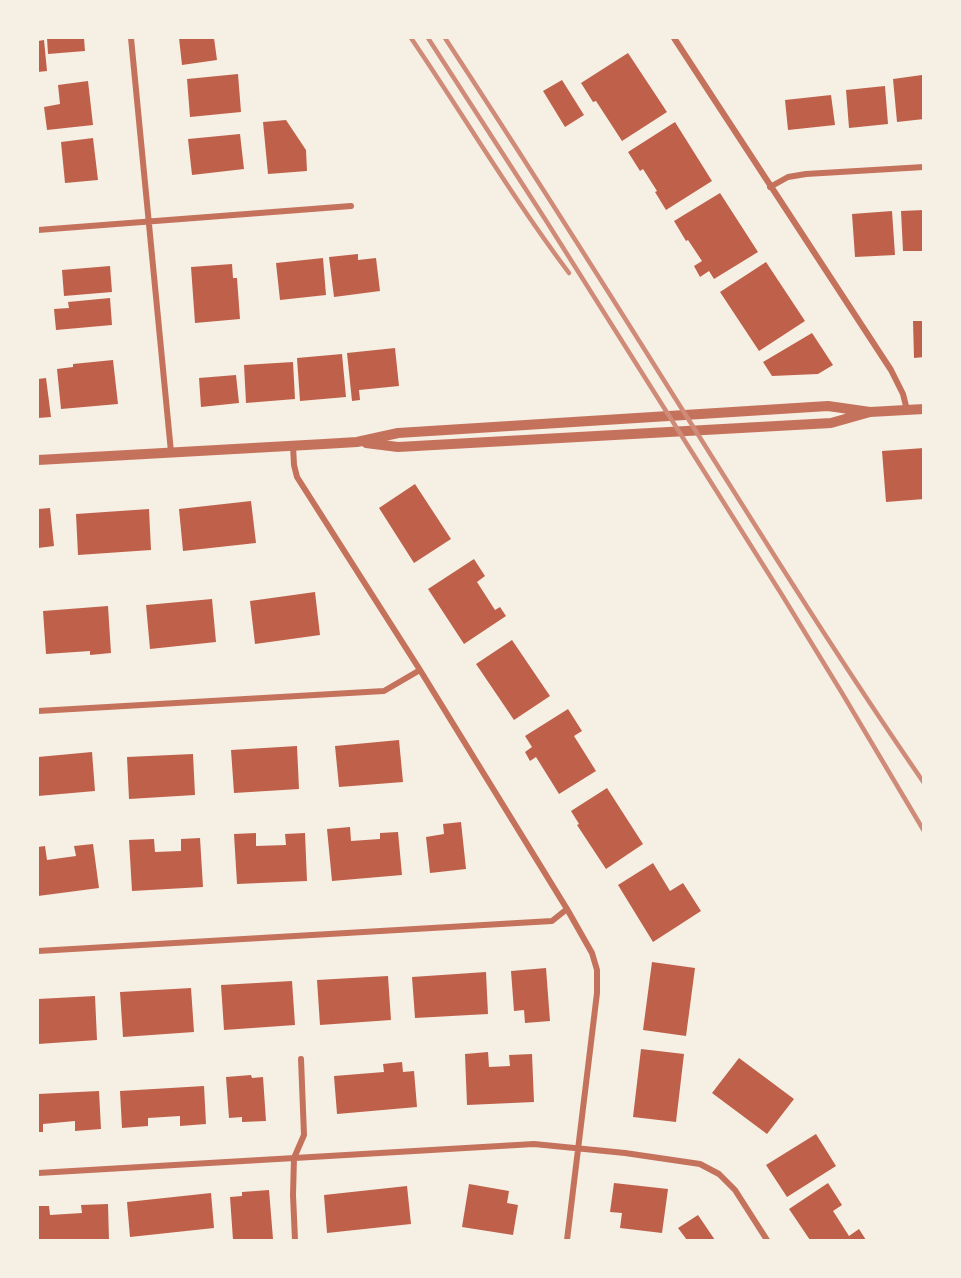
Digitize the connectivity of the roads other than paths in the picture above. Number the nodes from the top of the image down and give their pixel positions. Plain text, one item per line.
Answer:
1 (131, 38) edge
2 (674, 38) edge
3 (924, 167) edge
4 (770, 188) junction
5 (351, 206) dead end
6 (149, 222) junction
7 (38, 230) edge
8 (924, 409) edge
9 (907, 410) junction
10 (870, 412) junction
11 (357, 442) junction
12 (293, 446) junction
13 (171, 452) junction
14 (38, 460) edge
15 (420, 669) junction
16 (38, 711) edge
17 (567, 909) junction
18 (38, 951) edge
19 (302, 1059) dead end
20 (578, 1149) junction
21 (294, 1158) junction
22 (38, 1173) edge
23 (296, 1240) edge
24 (567, 1240) edge
25 (767, 1240) edge

1 - 6 street
2 - 4 street
3 - 4 street
4 - 9 street
5 - 6 street
6 - 7 street
6 - 13 street
8 - 9 street
9 - 10 street
10 - 11 street
10 - 11 street
11 - 12 street
12 - 13 street
12 - 15 street
13 - 14 street
15 - 16 street
15 - 17 street
17 - 18 street
17 - 20 street
19 - 21 street
20 - 21 street
20 - 24 street
20 - 25 street
21 - 22 street
21 - 23 street

